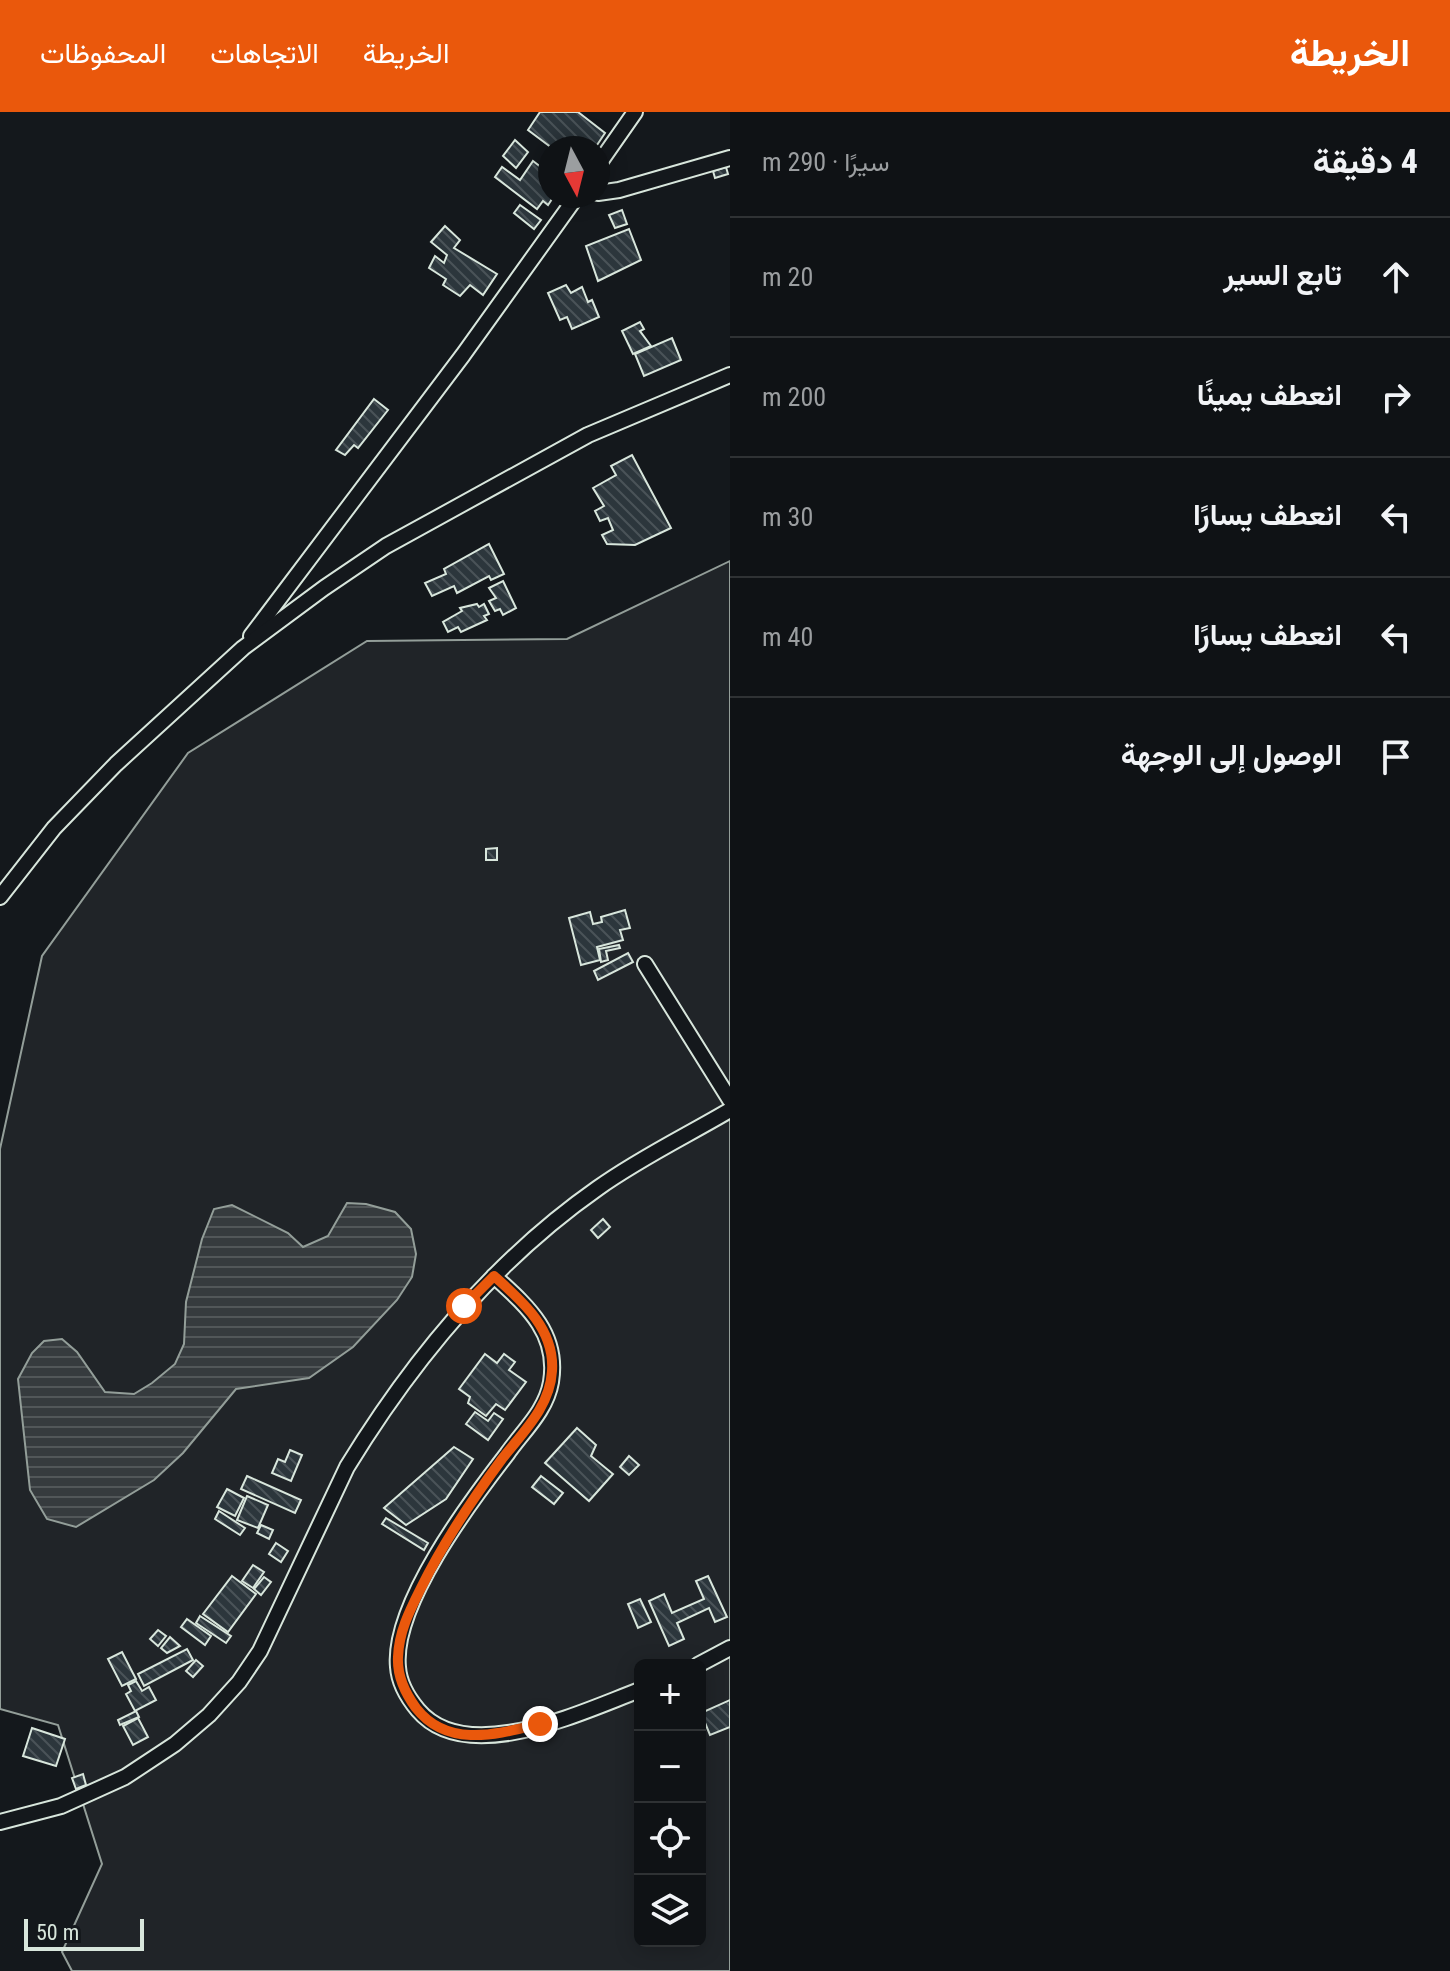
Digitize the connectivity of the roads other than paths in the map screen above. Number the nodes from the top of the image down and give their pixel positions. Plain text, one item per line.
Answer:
1 (635, 112) edge
2 (610, 148) edge
3 (730, 158) edge
4 (610, 191) edge
5 (568, 208) edge
6 (730, 375) edge
7 (243, 648) junction
8 (0, 897) edge
9 (645, 964) dead end
10 (730, 1100) edge
11 (730, 1110) edge
12 (494, 1276) junction
13 (730, 1648) edge
14 (706, 1661) edge
15 (634, 1692) edge
16 (0, 1822) edge

1 - 2 street
3 - 4 street
5 - 7 street
6 - 7 street
7 - 8 street
9 - 10 street
11 - 12 street
12 - 15 street
12 - 16 street
13 - 14 street

